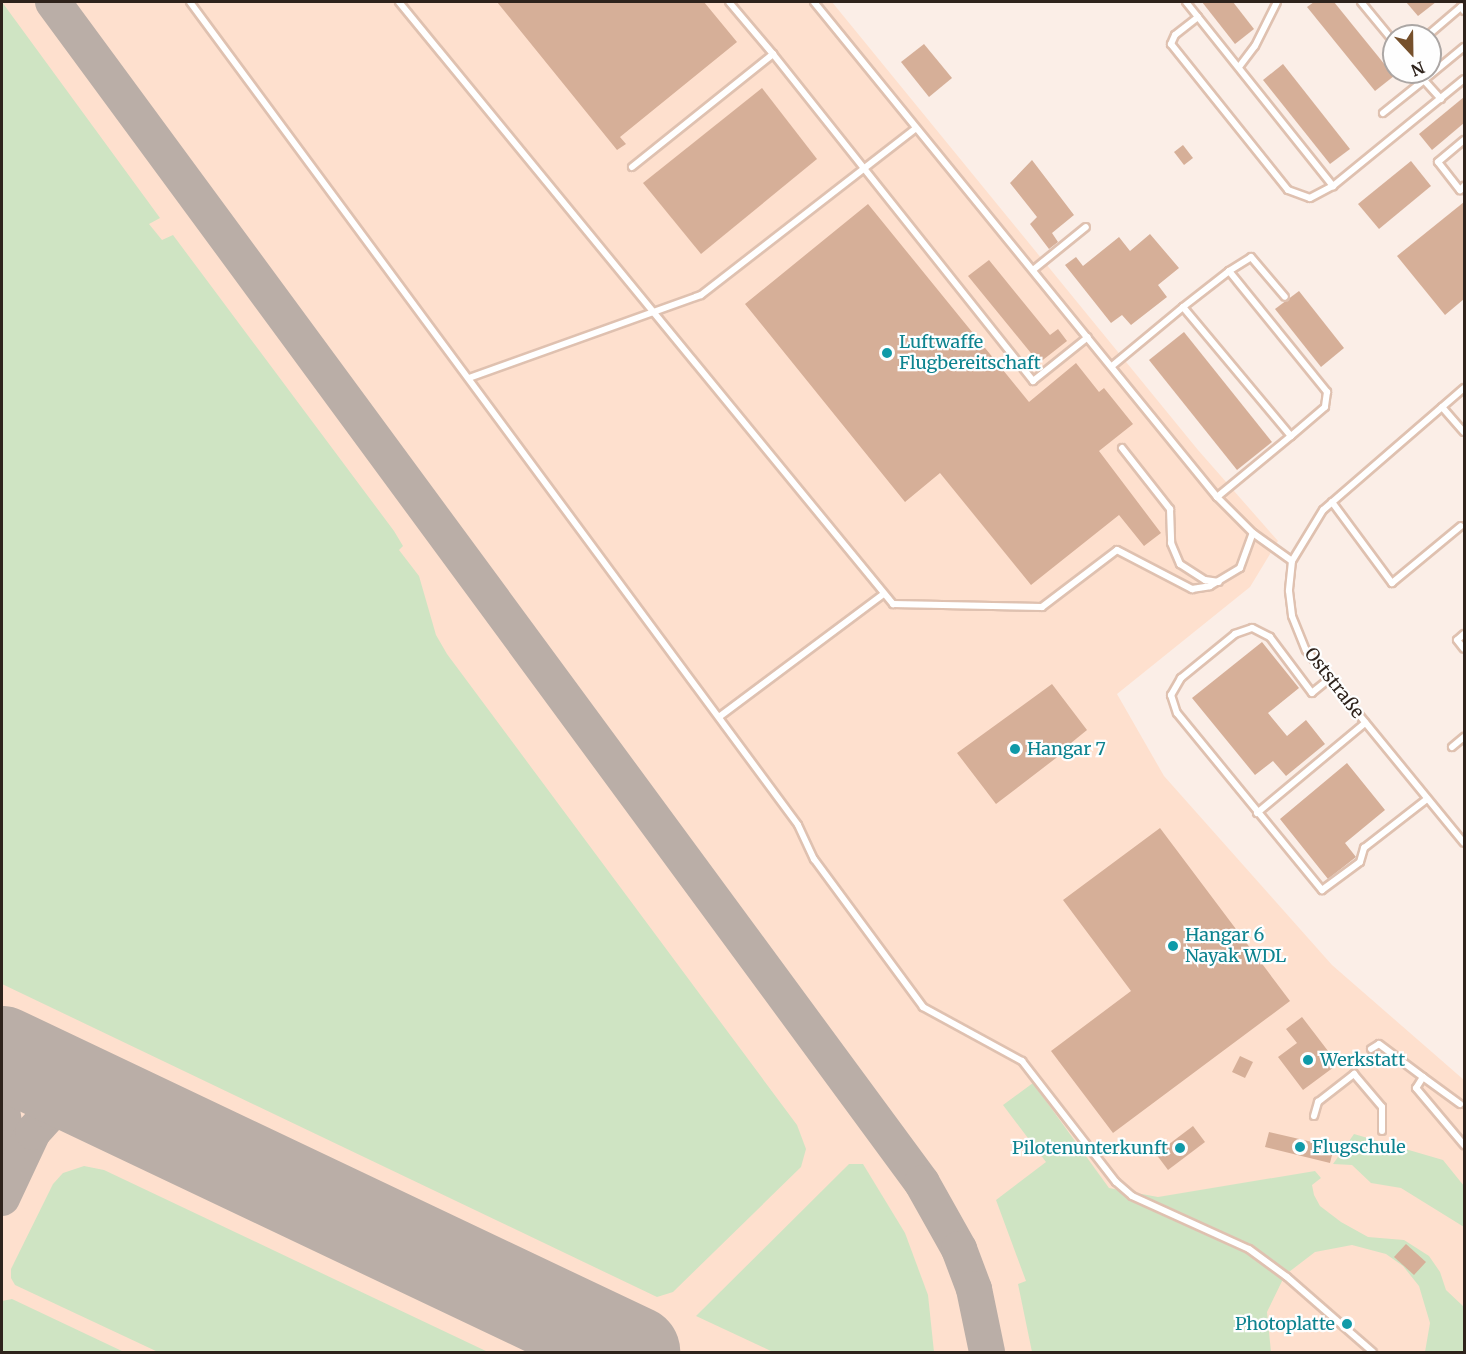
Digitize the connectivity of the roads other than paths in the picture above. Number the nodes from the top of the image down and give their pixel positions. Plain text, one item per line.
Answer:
1 (190, 2) edge
2 (399, 2) edge
3 (729, 2) edge
4 (814, 2) edge
5 (1186, 2) edge
6 (1277, 2) edge
7 (1361, 2) edge
8 (1463, 7) edge
9 (1198, 17) junction
10 (1442, 24) edge
11 (1382, 27) edge
12 (1464, 46) edge
13 (773, 54) junction
14 (1442, 65) edge
15 (1239, 67) junction
16 (1464, 79) edge
17 (1419, 84) edge
18 (1428, 84) edge
19 (1441, 99) junction
20 (1383, 113) dead end
21 (916, 128) junction
22 (1464, 140) edge
23 (632, 167) dead end
24 (863, 169) junction
25 (1333, 186) junction
26 (1464, 186) edge
27 (1086, 226) dead end
28 (1033, 270) junction
29 (1229, 271) junction
30 (1285, 297) dead end
31 (1183, 307) junction
32 (653, 313) junction
33 (1088, 337) junction
34 (1112, 366) junction
35 (468, 378) junction
36 (1464, 388) edge
37 (1442, 407) junction
38 (1464, 432) edge
39 (1291, 436) junction
40 (1122, 448) dead end
41 (1217, 497) junction
42 (1332, 502) junction
43 (1461, 526) dead end
44 (1253, 533) junction
45 (1292, 561) junction
46 (1220, 582) junction
47 (882, 595) junction
48 (1464, 633) edge
49 (1464, 649) edge
50 (1329, 679) junction
51 (719, 717) junction
52 (1365, 723) junction
53 (1464, 737) edge
54 (1452, 747) dead end
55 (1427, 799) junction
56 (1257, 813) junction
57 (1464, 843) edge
58 (1371, 1049) dead end
59 (1423, 1077) junction
60 (1460, 1104) dead end
61 (1314, 1116) dead end
62 (1382, 1131) dead end
63 (1464, 1145) edge
64 (1373, 1353) edge

1 - 35 lane
2 - 32 lane
3 - 13 lane
4 - 21 lane
5 - 9 lane
6 - 15 lane
7 - 11 lane
8 - 10 lane
9 - 15 lane
9 - 25 lane
12 - 14 lane
13 - 23 lane
13 - 24 lane
15 - 25 lane
16 - 19 lane
17 - 20 lane
18 - 19 lane
19 - 25 lane
21 - 24 lane
21 - 28 lane
22 - 26 lane
24 - 32 lane
24 - 33 lane
27 - 28 lane
28 - 33 lane
29 - 30 lane
29 - 31 lane
29 - 39 lane
31 - 34 lane
31 - 39 lane
32 - 35 lane
32 - 47 lane
33 - 34 lane
34 - 41 lane
35 - 51 lane
36 - 37 lane, Oststraße
37 - 38 lane
37 - 42 lane, Oststraße
39 - 41 lane
40 - 46 lane
41 - 44 lane
42 - 43 lane
42 - 45 lane, Oststraße
44 - 45 lane
44 - 46 lane
45 - 50 lane, Oststraße
46 - 47 lane
47 - 51 lane
48 - 49 lane
50 - 52 lane, Oststraße
50 - 56 lane
51 - 64 lane
52 - 55 lane, Oststraße
52 - 56 lane
53 - 54 lane
55 - 56 lane
55 - 57 lane, Oststraße
58 - 59 lane
59 - 60 lane
59 - 63 lane
61 - 62 lane

